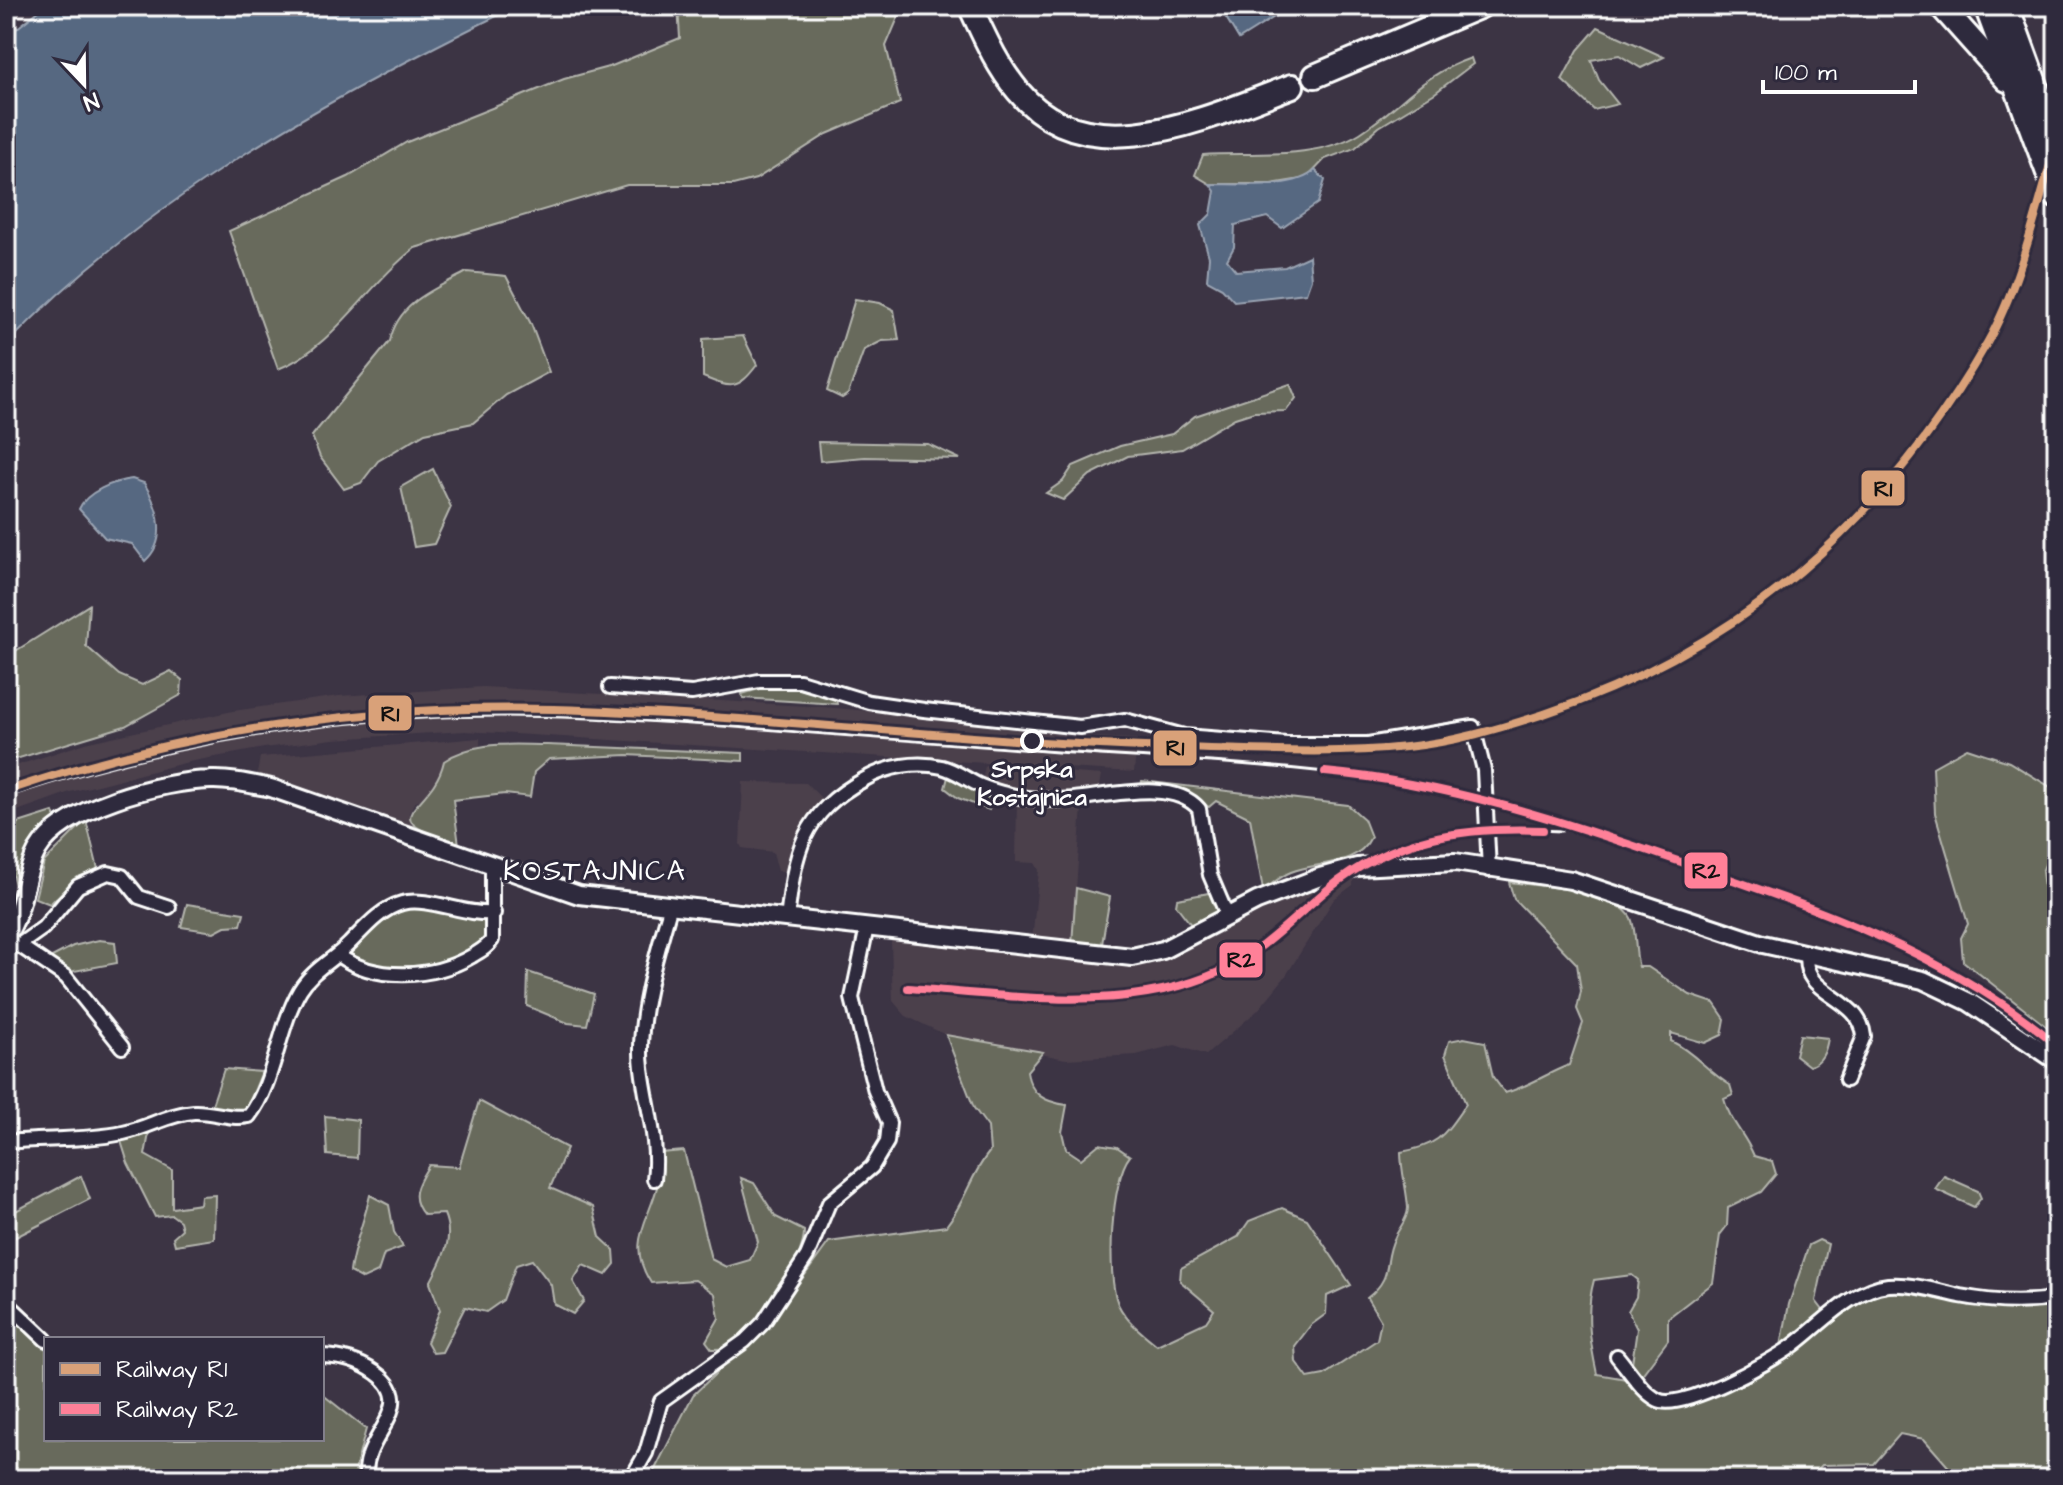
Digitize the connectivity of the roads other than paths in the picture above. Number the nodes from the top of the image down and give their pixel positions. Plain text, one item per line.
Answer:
1 (970, 6) edge
2 (1941, 6) edge
3 (1986, 6) edge
4 (2007, 6) edge
5 (1475, 8) edge
6 (1315, 76) dead end
7 (1292, 86) dead end
8 (2025, 108) junction
9 (2057, 143) edge
10 (2057, 197) edge
11 (610, 687) dead end
12 (492, 866) junction
13 (1489, 870) junction
14 (169, 907) dead end
15 (670, 908) junction
16 (494, 913) junction
17 (1227, 915) junction
18 (787, 920) junction
19 (867, 927) junction
20 (11, 939) edge
21 (1807, 953) junction
22 (338, 955) junction
23 (122, 1047) dead end
24 (2057, 1061) edge
25 (1846, 1080) dead end
26 (6, 1142) edge
27 (654, 1179) dead end
28 (2057, 1298) edge
29 (6, 1302) edge
30 (44, 1338) edge
31 (324, 1356) edge
32 (1617, 1356) dead end
33 (367, 1479) edge
34 (631, 1479) edge

1 - 7 highway
2 - 8 highway
3 - 8 highway
4 - 9 highway
5 - 6 highway
8 - 10 highway
11 - 13 street
12 - 15 main road
12 - 16 street
12 - 20 main road
13 - 17 main road
13 - 21 main road
14 - 20 street
15 - 18 main road
15 - 27 street
16 - 22 street
16 - 22 street
17 - 18 street
17 - 19 main road
18 - 19 main road
19 - 34 street
20 - 23 street
21 - 24 main road
21 - 25 street
22 - 26 street
28 - 32 street
29 - 30 street
31 - 33 street

